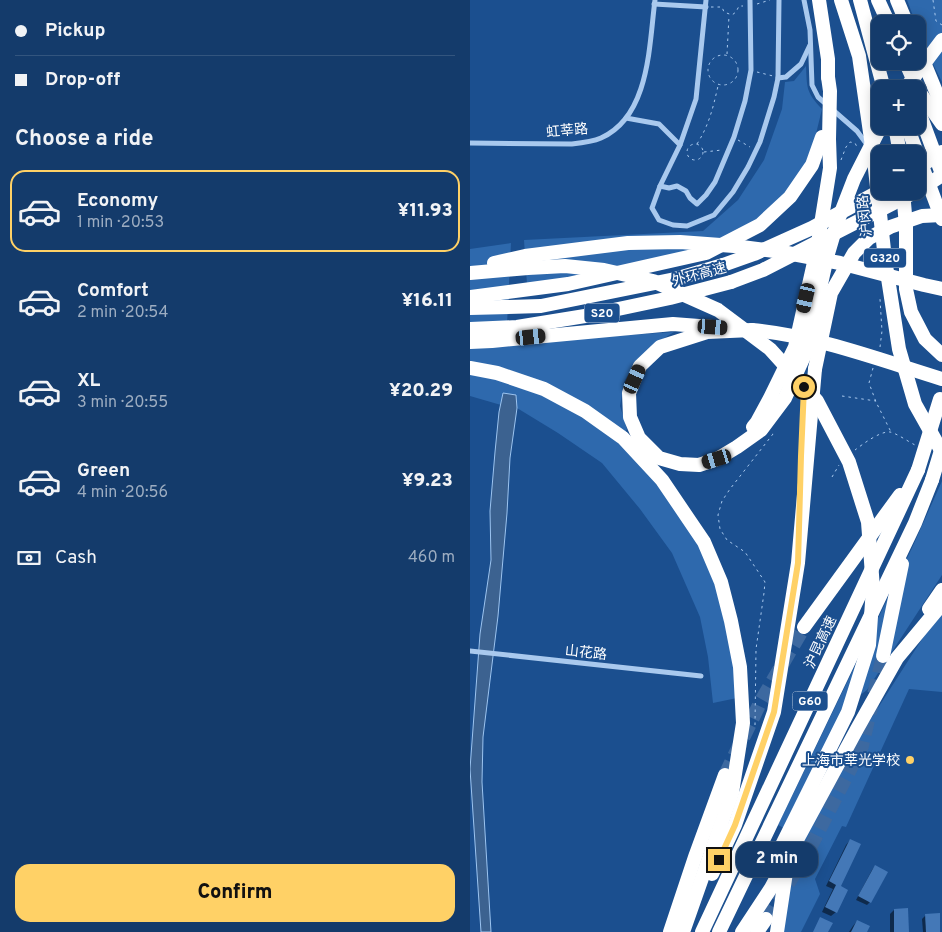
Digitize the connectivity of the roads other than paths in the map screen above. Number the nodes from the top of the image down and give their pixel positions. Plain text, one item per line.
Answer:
1 (706, 0) edge
2 (779, 0) edge
3 (804, 0) edge
4 (819, 0) edge
5 (841, 0) edge
6 (860, 0) edge
7 (877, 0) edge
8 (897, 0) edge
9 (655, 2) edge
10 (750, 3) edge
11 (706, 7) junction
12 (883, 15) edge
13 (903, 15) edge
14 (871, 29) edge
15 (871, 35) edge
16 (942, 40) edge
17 (810, 45) junction
18 (926, 67) edge
19 (828, 77) junction
20 (778, 78) junction
21 (911, 80) edge
22 (926, 102) edge
23 (942, 106) edge
24 (626, 118) junction
25 (942, 124) edge
26 (926, 131) edge
27 (876, 135) edge
28 (910, 135) edge
29 (470, 143) edge
30 (680, 145) junction
31 (872, 145) edge
32 (871, 150) edge
33 (942, 152) edge
34 (926, 163) edge
35 (942, 174) edge
36 (926, 185) edge
37 (660, 186) junction
38 (871, 196) edge
39 (878, 200) edge
40 (899, 200) edge
41 (904, 200) edge
42 (942, 215) edge
43 (942, 219) edge
44 (470, 271) edge
45 (942, 289) edge
46 (470, 296) edge
47 (470, 308) edge
48 (470, 328) edge
49 (752, 330) junction
50 (470, 342) edge
51 (806, 352) junction
52 (942, 356) edge
53 (470, 368) edge
54 (942, 379) edge
55 (941, 394) edge
56 (942, 447) edge
57 (737, 448) junction
58 (942, 452) edge
59 (918, 470) junction
60 (906, 542) junction
61 (798, 563) junction
62 (942, 590) edge
63 (942, 604) edge
64 (804, 628) tunnel mouth
65 (472, 651) edge
66 (890, 657) junction
67 (700, 676) dead end
68 (725, 775) tunnel mouth
69 (789, 855) junction
70 (766, 919) tunnel mouth
71 (670, 932) edge
72 (684, 932) edge
73 (702, 932) edge
74 (719, 932) edge
75 (741, 932) edge
76 (757, 932) edge
77 (777, 932) edge

1 - 11 street
2 - 20 street
3 - 17 street
4 - 19 highway
5 - 31 highway, 沪闵路 / G320
6 - 14 highway
6 - 15 highway
7 - 12 highway
8 - 13 highway
9 - 11 street
9 - 24 street, 虹莘路
10 - 37 street
11 - 30 street
16 - 21 highway, bridge
17 - 20 street
17 - 32 street
18 - 23 highway
19 - 46 highway, bridge
19 - 57 highway, bridge
20 - 37 street
22 - 25 highway
24 - 29 street, 虹莘路
24 - 30 street
26 - 35 highway
27 - 51 highway, bridge
28 - 43 highway
30 - 37 street
33 - 34 highway, bridge
35 - 36 highway, 外环高速 / S20, bridge
38 - 47 highway, 外环高速 / S20, bridge
39 - 58 highway, 沪闵路 / G320
40 - 48 highway, 外环高速 / S20, bridge
41 - 52 highway, bridge
42 - 61 highway, bridge
44 - 45 highway, bridge
44 - 75 highway, bridge
49 - 50 highway, bridge
49 - 54 highway, bridge
49 - 57 highway, bridge
51 - 57 highway
51 - 61 highway
53 - 72 highway
55 - 59 highway, 沪昆高速 / G60, bridge
56 - 60 highway, G60, bridge
59 - 64 highway
59 - 73 highway, 沪昆高速 / G60
60 - 66 highway
60 - 74 highway, G60
61 - 72 highway
62 - 66 highway
63 - 66 highway
65 - 67 street, 山花路
66 - 69 highway
68 - 71 highway
69 - 75 highway
69 - 77 highway
70 - 76 highway

